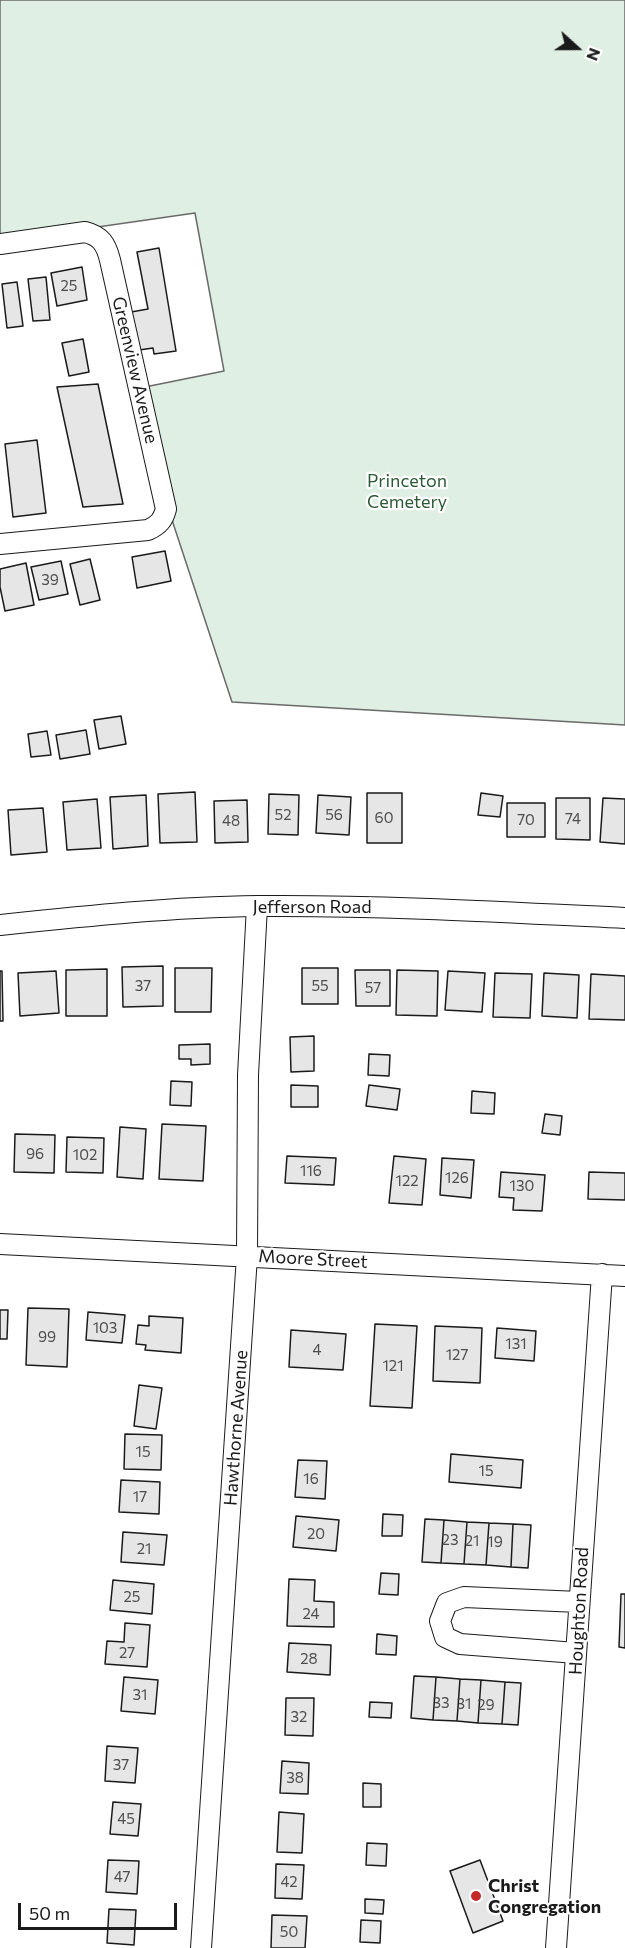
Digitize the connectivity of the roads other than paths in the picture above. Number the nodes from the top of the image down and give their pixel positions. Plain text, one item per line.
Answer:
1 (0, 244) edge
2 (0, 544) edge
3 (256, 906) junction
4 (625, 918) edge
5 (0, 925) edge
6 (0, 1244) edge
7 (247, 1256) junction
8 (602, 1274) junction
9 (625, 1275) edge
10 (579, 1602) junction
11 (576, 1653) junction
12 (201, 1948) edge
13 (556, 1948) edge

1 - 2 street, Greenview Avenue
3 - 4 street, Jefferson Road
3 - 5 street, Jefferson Road
3 - 7 street, Hawthorne Avenue
6 - 7 street, Moore Street
7 - 8 street, Moore Street
7 - 12 street, Hawthorne Avenue
8 - 9 street, Moore Street
8 - 10 street, Houghton Road
10 - 11 street, Houghton Road
10 - 11 street
11 - 13 street, Houghton Road

